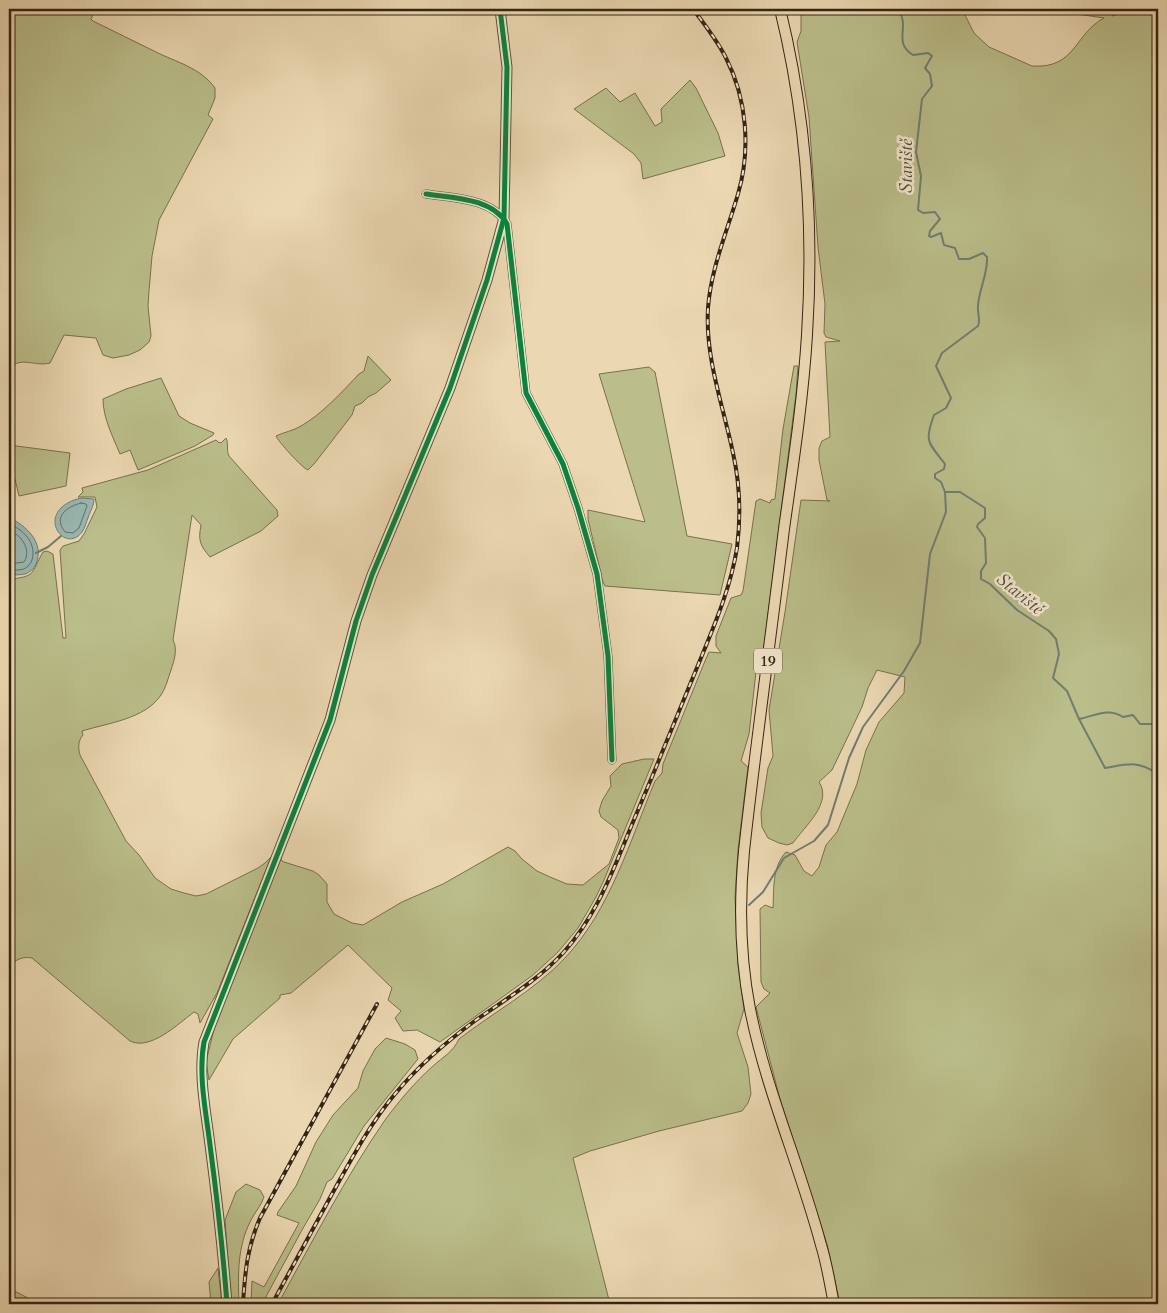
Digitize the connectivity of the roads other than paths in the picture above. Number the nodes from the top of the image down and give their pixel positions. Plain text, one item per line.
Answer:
1 (500, 9) edge
2 (780, 9) edge
3 (426, 194) dead end
4 (504, 218) junction
5 (612, 760) dead end
6 (227, 1304) edge
7 (834, 1304) edge

1 - 4 street
2 - 7 main road, 19
3 - 4 street
4 - 5 street
4 - 6 street

